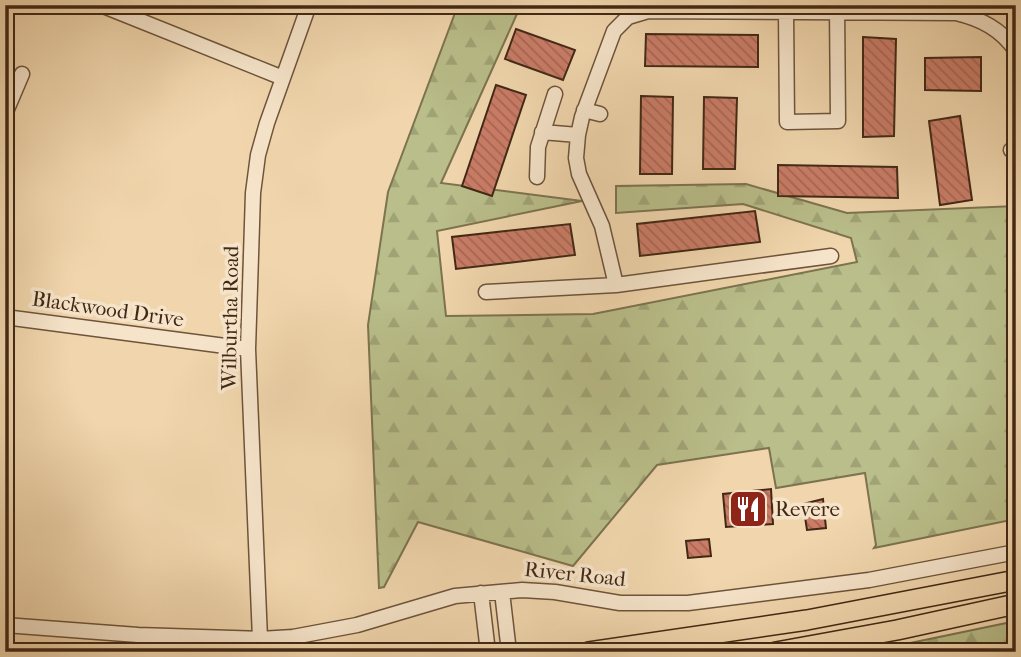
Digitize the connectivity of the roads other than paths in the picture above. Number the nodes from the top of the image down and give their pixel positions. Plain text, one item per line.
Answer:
1 (101, 5) edge
2 (309, 5) edge
3 (669, 8) edge
4 (837, 8) edge
5 (889, 9) edge
6 (626, 11) edge
7 (786, 12) junction
8 (1015, 48) edge
9 (22, 74) dead end
10 (283, 78) junction
11 (555, 94) dead end
12 (584, 110) junction
13 (5, 114) edge
14 (600, 114) dead end
15 (542, 132) junction
16 (578, 135) junction
17 (537, 177) dead end
18 (831, 256) dead end
19 (617, 285) junction
20 (486, 292) dead end
21 (5, 317) edge
22 (248, 349) junction
23 (1016, 552) edge
24 (1016, 580) edge
25 (502, 592) junction
26 (481, 593) junction
27 (1016, 604) edge
28 (5, 625) edge
29 (260, 639) junction
30 (488, 652) edge
31 (509, 652) edge
32 (589, 652) edge
33 (776, 652) edge

1 - 10 street
2 - 10 street, Wilburtha Road
3 - 6 street
3 - 7 street
4 - 5 street
4 - 7 street
4 - 7 street
5 - 8 street
6 - 12 street
9 - 13 street
10 - 22 street, Wilburtha Road
11 - 15 street
12 - 14 street
12 - 16 street
15 - 16 street
15 - 17 street
16 - 19 street
18 - 19 street
19 - 20 street
21 - 22 street, Blackwood Drive
22 - 29 street, Wilburtha Road
23 - 25 street, River Road
24 - 32 highway
25 - 26 street, River Road
25 - 31 street
26 - 29 street, River Road
26 - 30 street
27 - 33 highway
28 - 29 street, River Road

